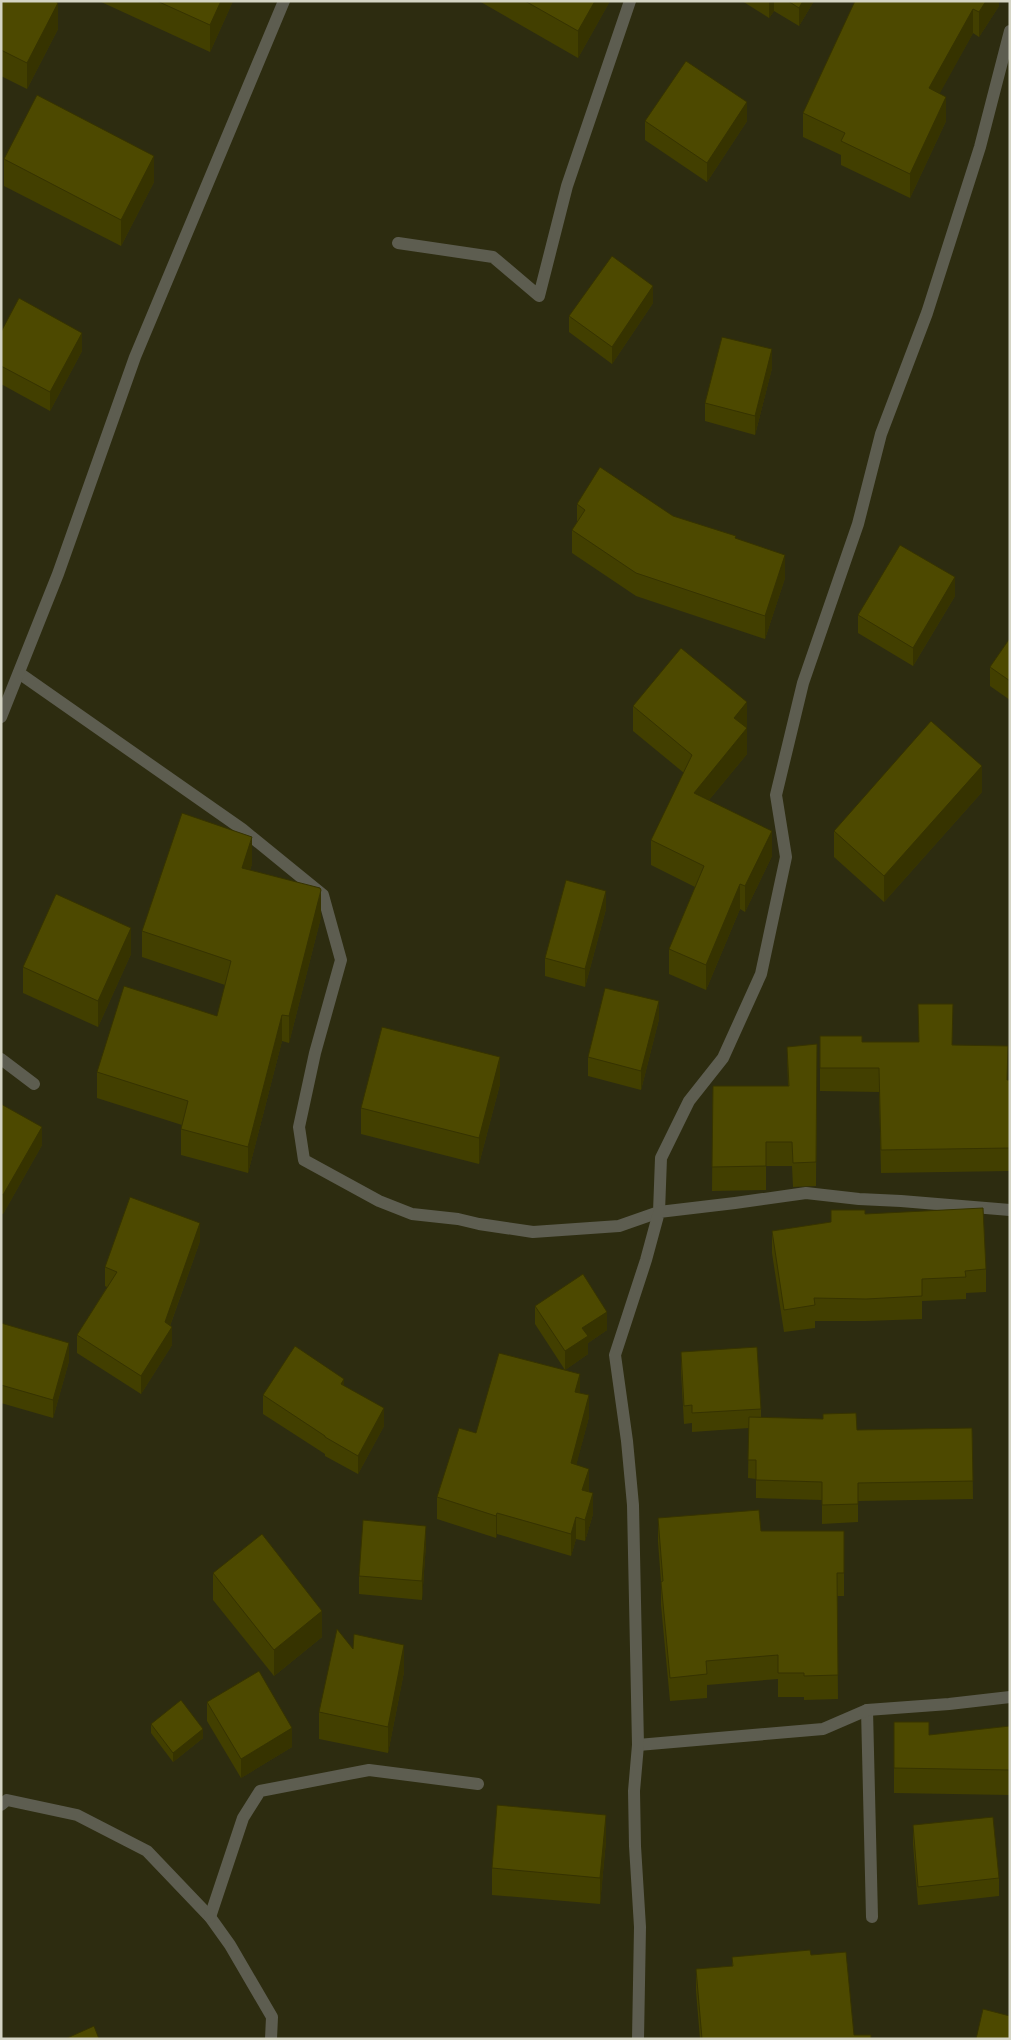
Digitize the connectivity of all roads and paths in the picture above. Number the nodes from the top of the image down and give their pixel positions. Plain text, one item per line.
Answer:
1 (284, 1) edge
2 (630, 1) edge
3 (1010, 31) edge
4 (398, 243) dead end
5 (19, 673) junction
6 (1, 717) edge
7 (1, 1059) edge
8 (34, 1084) dead end
9 (1010, 1210) edge
10 (659, 1212) junction
11 (1010, 1697) edge
12 (867, 1710) junction
13 (638, 1746) junction
14 (478, 1784) dead end
15 (1, 1805) edge
16 (210, 1917) junction
17 (872, 1917) dead end
18 (271, 2039) edge
19 (638, 2039) edge

1 - 5 street
2 - 4 street
3 - 10 street
5 - 6 street
5 - 10 street
7 - 8 street
9 - 10 street
10 - 13 street
11 - 12 street
12 - 13 street
12 - 17 street
13 - 19 street
14 - 16 street
15 - 16 street
16 - 18 street

